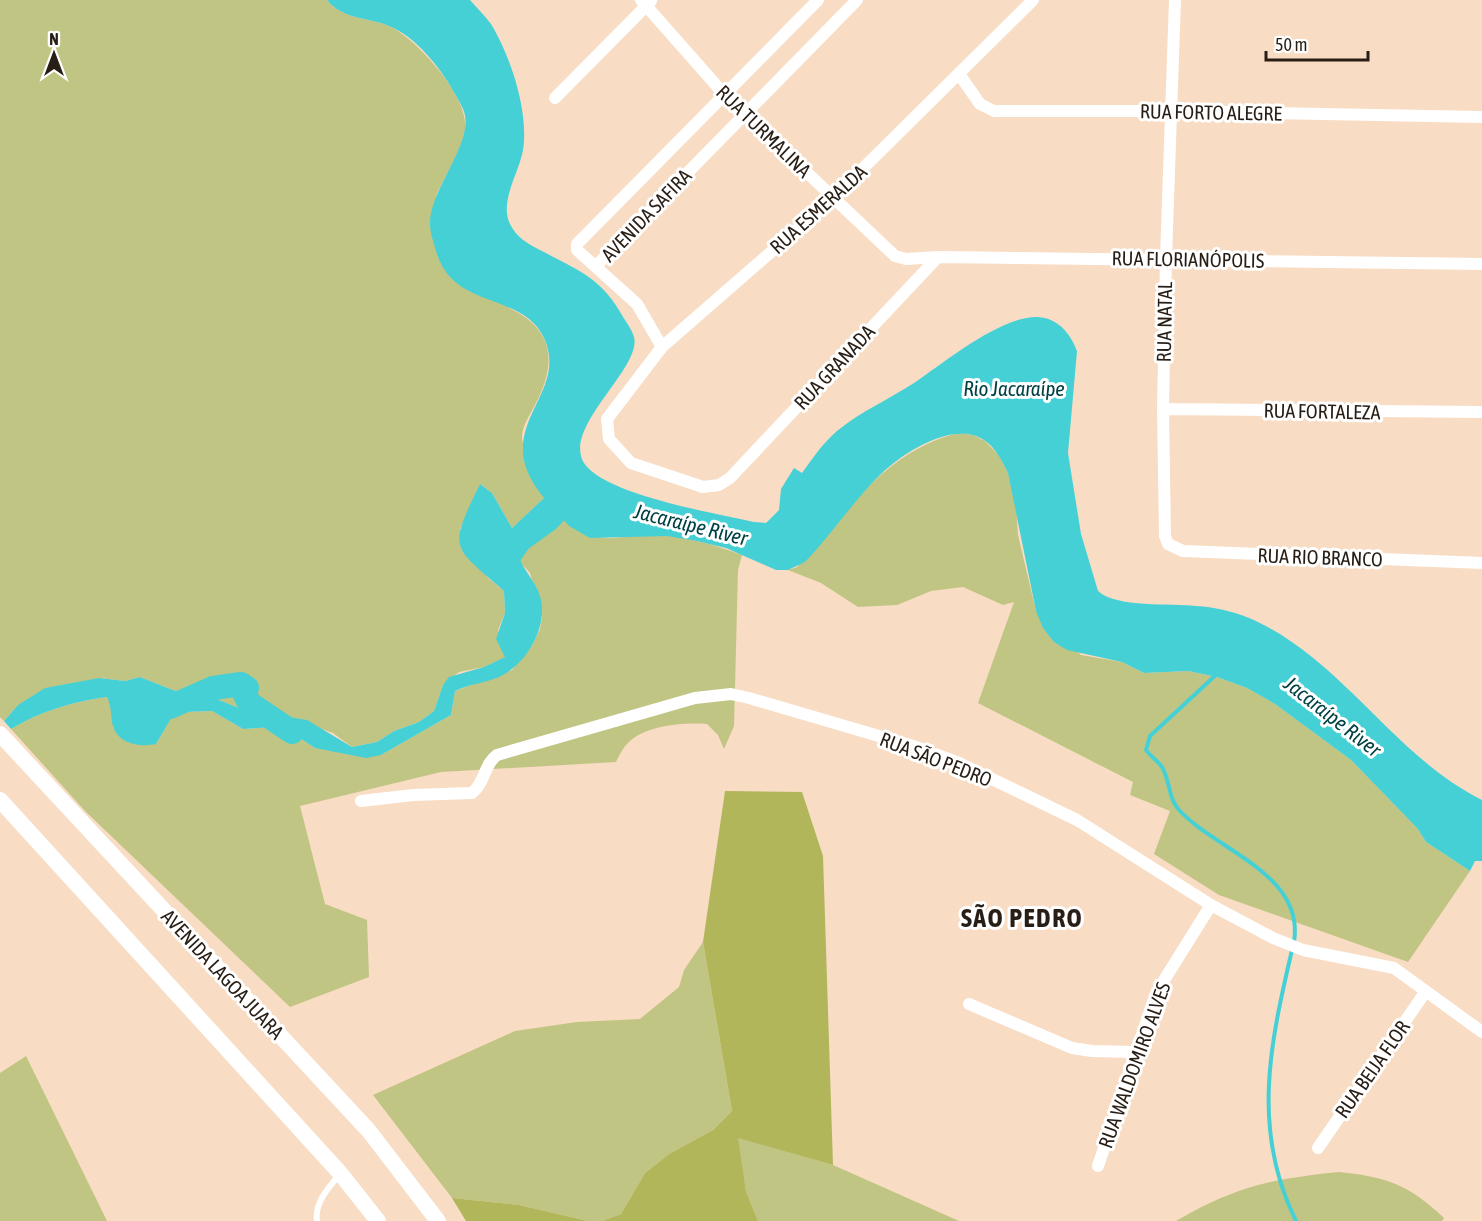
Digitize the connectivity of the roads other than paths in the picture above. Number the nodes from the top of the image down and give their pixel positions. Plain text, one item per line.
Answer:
1 (818, 0) edge
2 (856, 0) edge
3 (1033, 0) edge
4 (1175, 0) edge
5 (646, 2) edge
6 (959, 74) junction
7 (724, 94) junction
8 (555, 98) dead end
9 (1171, 111) junction
10 (744, 114) junction
11 (1482, 117) edge
12 (833, 198) junction
13 (895, 256) joint
14 (938, 257) junction
15 (1166, 258) junction
16 (1482, 264) edge
17 (596, 266) junction
18 (662, 347) junction
19 (1163, 409) junction
20 (1482, 412) edge
21 (607, 419) joint
22 (1165, 537) joint
23 (1482, 563) edge
24 (0, 734) edge
25 (0, 800) edge
26 (360, 801) dead end
27 (1211, 905) junction
28 (1426, 991) junction
29 (969, 1004) dead end
30 (1482, 1032) edge
31 (1135, 1052) junction
32 (1318, 1148) dead end
33 (1098, 1166) dead end
34 (340, 1173) junction
35 (317, 1221) edge
36 (378, 1221) edge
37 (438, 1221) edge

1 - 7 street, AVENIDA SAFIRA
2 - 10 street, AVENIDA SAFIRA
3 - 6 street, RUA ESMERALDA
4 - 9 street, RUA NATAL
5 - 7 street, RUA TURMALINA
5 - 8 street
6 - 9 street, RUA FORTO ALEGRE
6 - 12 street, RUA ESMERALDA
7 - 10 street, RUA TURMALINA
7 - 17 street, AVENIDA SAFIRA
9 - 11 street, RUA FORTO ALEGRE
9 - 15 street, RUA NATAL
10 - 12 street, RUA TURMALINA
10 - 17 street, AVENIDA SAFIRA
12 - 13 street, RUA TURMALINA
12 - 18 street, RUA ESMERALDA
13 - 14 street, RUA FLORIANÓPOLIS
14 - 15 street, RUA FLORIANÓPOLIS
14 - 21 street, RUA GRANADA
15 - 16 street, RUA FLORIANÓPOLIS
15 - 19 street, RUA NATAL
17 - 18 street
18 - 21 street, RUA ESMERALDA
19 - 20 street, RUA FORTALEZA
19 - 22 street, RUA NATAL
22 - 23 street, RUA RIO BRANCO
24 - 37 main road, AVENIDA LAGOA JUARA
25 - 34 main road
26 - 27 street, RUA SÃO PEDRO
27 - 28 street, RUA SÃO PEDRO
27 - 31 street, RUA WALDOMIRO ALVES
28 - 30 street, RUA SÃO PEDRO
28 - 32 street, RUA BEIJA FLOR
29 - 31 street
31 - 33 street, RUA WALDOMIRO ALVES
34 - 35 lane
34 - 36 main road

